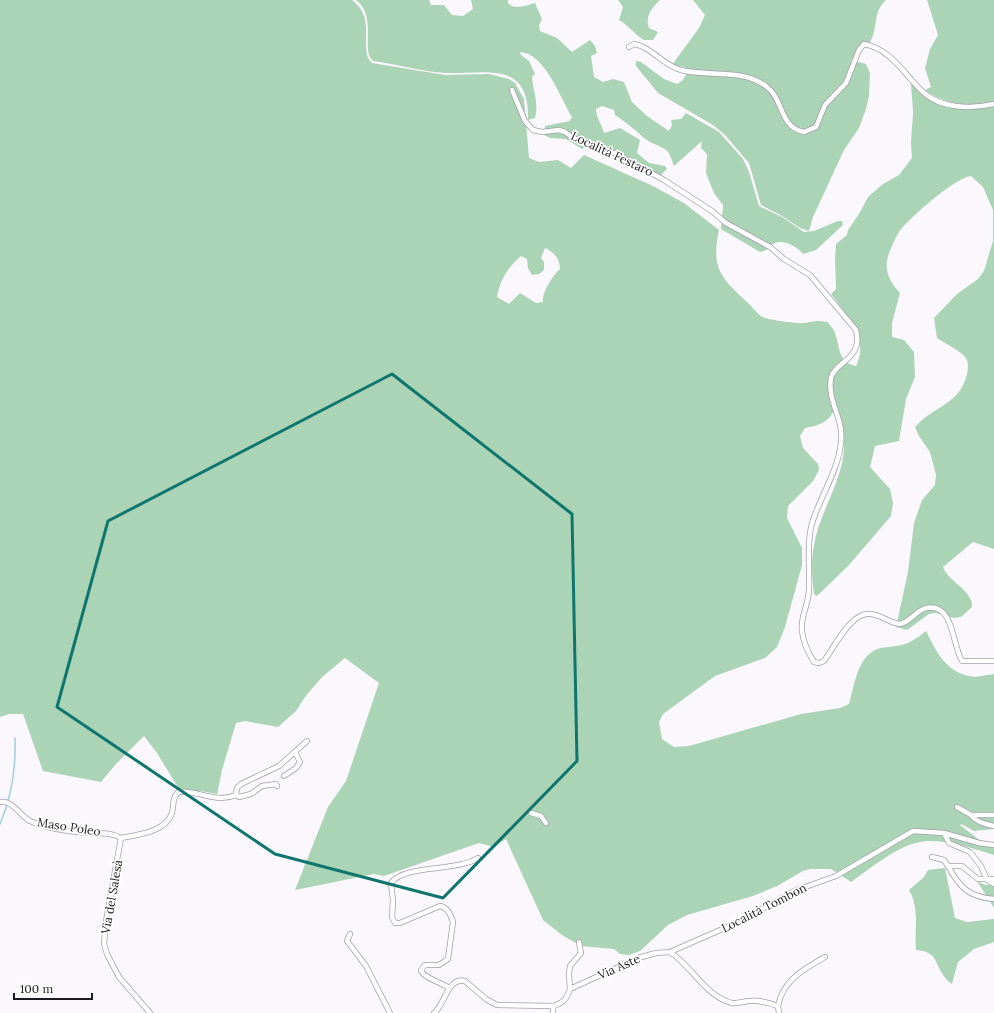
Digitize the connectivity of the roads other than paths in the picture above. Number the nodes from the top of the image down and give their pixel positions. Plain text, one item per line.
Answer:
1 (629, 47) dead end
2 (512, 90) dead end
3 (994, 104) edge
4 (994, 661) edge
5 (307, 741) dead end
6 (294, 752) junction
7 (284, 776) dead end
8 (277, 786) dead end
9 (236, 795) junction
10 (0, 802) edge
11 (957, 807) dead end
12 (530, 813) dead end
13 (994, 814) edge
14 (971, 815) junction
15 (546, 823) dead end
16 (994, 826) edge
17 (944, 833) junction
18 (121, 838) junction
19 (994, 845) edge
20 (932, 857) dead end
21 (478, 858) dead end
22 (948, 866) junction
23 (994, 879) edge
24 (987, 880) junction
25 (994, 884) edge
26 (994, 899) edge
27 (350, 934) dead end
28 (579, 942) dead end
29 (670, 952) junction
30 (825, 957) dead end
31 (449, 988) junction
32 (570, 989) junction
33 (553, 1006) junction
34 (778, 1006) junction
35 (150, 1013) edge
36 (390, 1013) edge
37 (434, 1013) edge
38 (553, 1013) edge
39 (779, 1013) edge

1 - 3 street
2 - 4 street, Località Festaro
5 - 6 street
6 - 7 street
6 - 9 street
8 - 9 street
9 - 18 street
10 - 18 street, Maso Poleo
11 - 14 street
12 - 15 street
13 - 14 street
14 - 16 street
17 - 19 street, Località Tombon
17 - 24 street
17 - 29 street, Località Tombon
18 - 35 street, Via del Salesà
20 - 22 street
21 - 31 street
22 - 24 street
22 - 26 street
23 - 24 street
24 - 25 street
27 - 36 street
28 - 32 street
29 - 32 street, Via Aste
29 - 34 street
30 - 34 street
31 - 33 street
31 - 37 street
32 - 33 street, Via Aste
33 - 38 street
34 - 39 street

